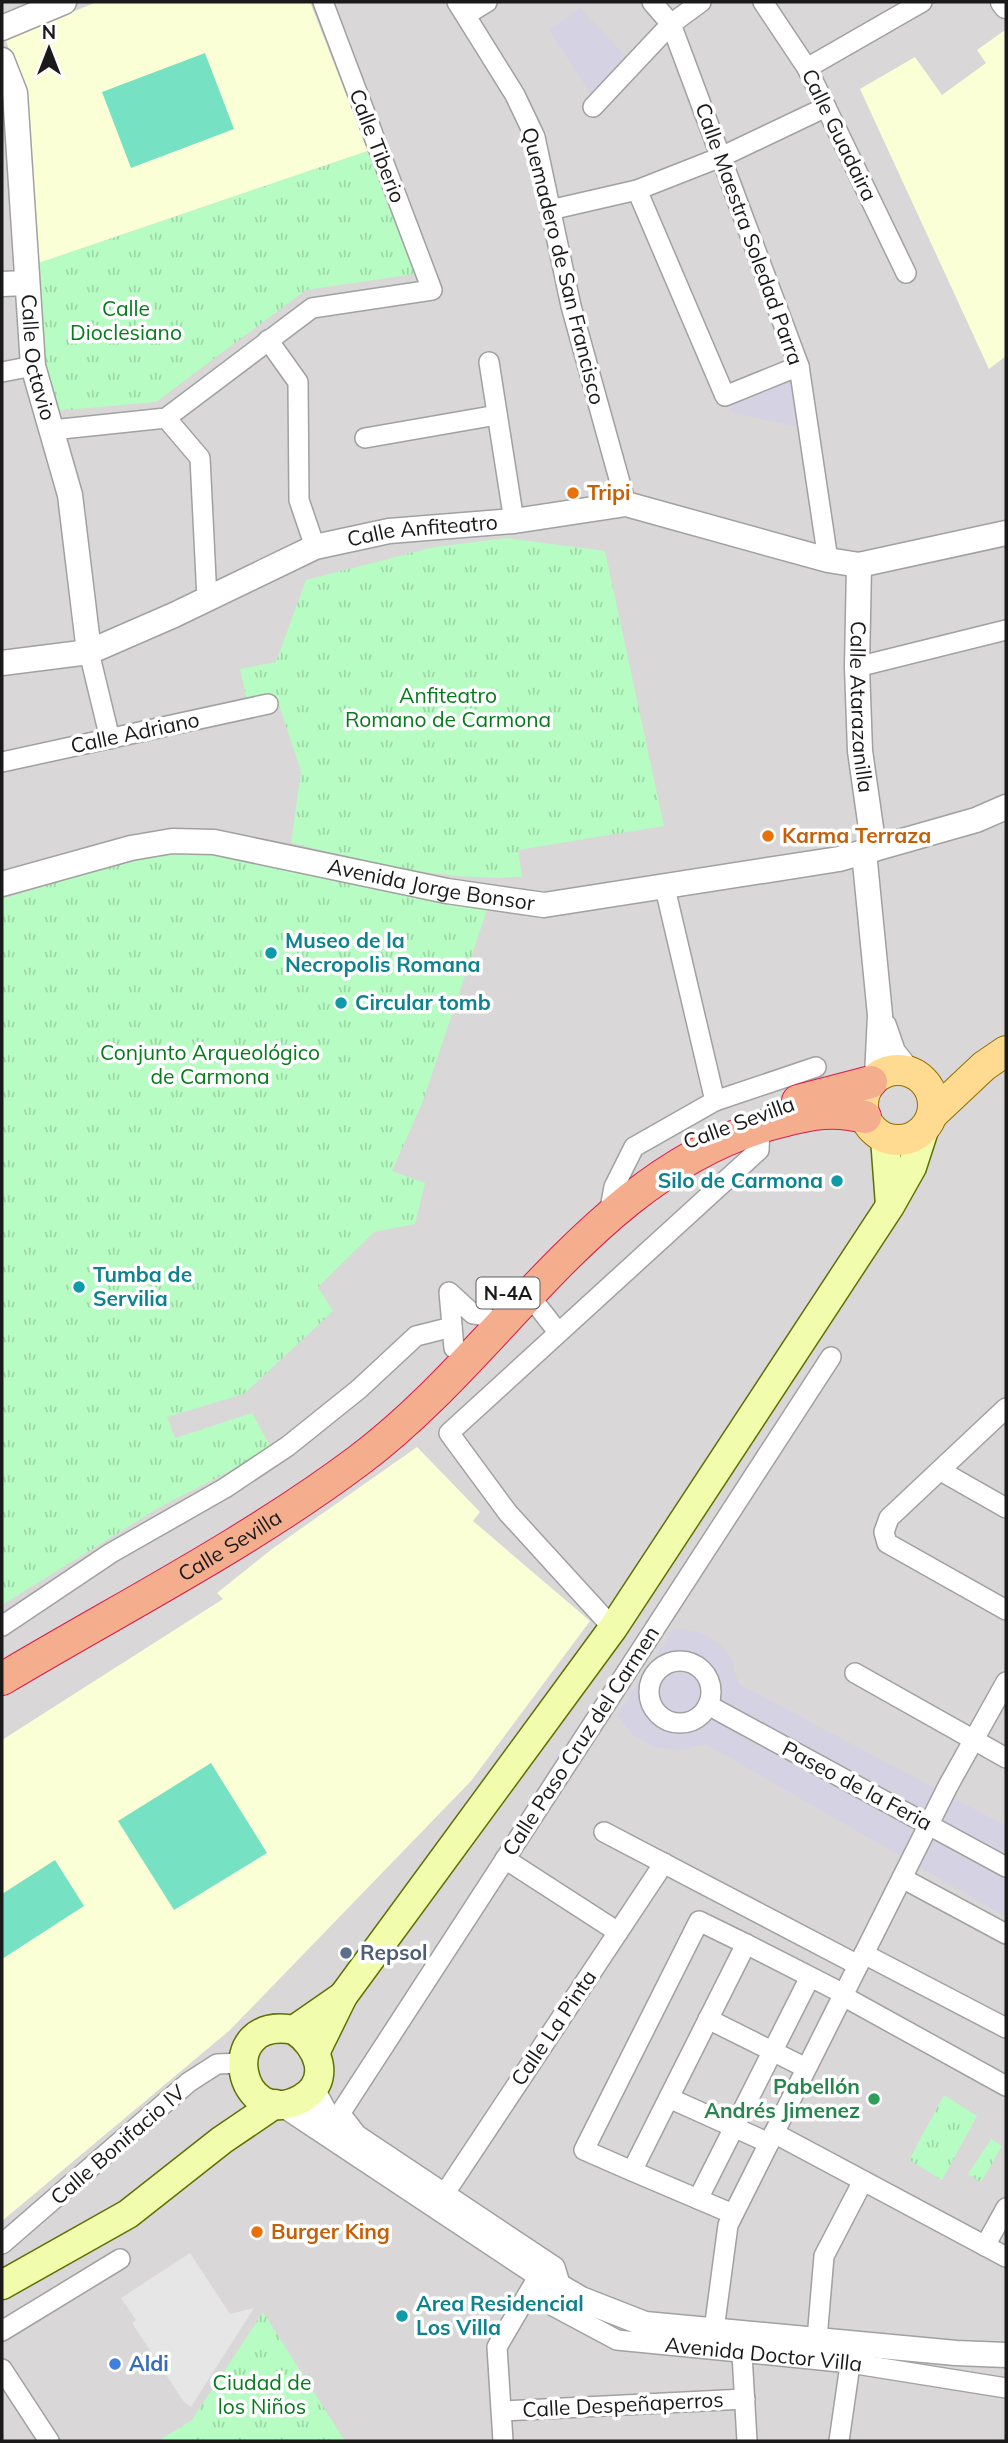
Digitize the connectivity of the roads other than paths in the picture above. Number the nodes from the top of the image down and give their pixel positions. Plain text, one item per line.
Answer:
1 (64, 2) edge
2 (323, 2) edge
3 (487, 2) edge
4 (652, 2) edge
5 (701, 2) edge
6 (763, 2) edge
7 (922, 2) edge
8 (1003, 2) edge
9 (1006, 6) edge
10 (461, 9) edge
11 (671, 24) junction
12 (2, 28) edge
13 (2, 61) edge
14 (807, 68) junction
15 (593, 107) dead end
16 (826, 107) junction
17 (721, 157) junction
18 (637, 190) junction
19 (550, 210) junction
20 (906, 273) dead end
21 (27, 283) junction
22 (2, 284) edge
23 (268, 340) junction
24 (489, 362) dead end
25 (33, 366) junction
26 (800, 366) junction
27 (2, 372) edge
28 (498, 415) junction
29 (166, 418) junction
30 (52, 430) junction
31 (365, 438) dead end
32 (626, 504) junction
33 (514, 521) junction
34 (1006, 533) edge
35 (315, 547) junction
36 (828, 559) junction
37 (859, 565) junction
38 (207, 599) junction
39 (1006, 630) edge
40 (89, 652) junction
41 (2, 663) edge
42 (857, 667) junction
43 (268, 704) dead end
44 (110, 739) junction
45 (2, 762) edge
46 (1006, 807) edge
47 (869, 850) junction
48 (2, 884) edge
49 (665, 888) junction
50 (880, 1015) junction
51 (995, 1059) edge
52 (816, 1067) dead end
53 (912, 1073) junction
54 (874, 1079) junction
55 (715, 1101) junction
56 (928, 1122) junction
57 (760, 1127) junction
58 (875, 1128) junction
59 (614, 1187) junction
60 (890, 1206) junction
61 (608, 1219) junction
62 (529, 1295) junction
63 (485, 1316) junction
64 (558, 1332) junction
65 (453, 1338) junction
66 (831, 1357) dead end
67 (1006, 1408) edge
68 (941, 1471) junction
69 (1006, 1508) edge
70 (182, 1572) junction
71 (1006, 1610) edge
72 (2, 1626) edge
73 (613, 1628) junction
74 (633, 1661) junction
75 (655, 1673) junction
76 (855, 1673) dead end
77 (2, 1679) edge
78 (1006, 1682) edge
79 (708, 1705) junction
80 (974, 1740) junction
81 (1006, 1758) edge
82 (929, 1825) junction
83 (604, 1832) dead end
84 (505, 1859) junction
85 (664, 1863) junction
86 (1006, 1867) edge
87 (902, 1878) junction
88 (618, 1932) junction
89 (1006, 1934) edge
90 (746, 1944) junction
91 (861, 1959) junction
92 (810, 1977) junction
93 (843, 1995) junction
94 (343, 1996) junction
95 (708, 2019) junction
96 (1006, 2028) edge
97 (294, 2030) junction
98 (316, 2051) junction
99 (773, 2051) junction
100 (806, 2068) junction
101 (245, 2076) junction
102 (1006, 2086) edge
103 (312, 2089) junction
104 (669, 2098) junction
105 (279, 2105) junction
106 (734, 2127) junction
107 (339, 2129) junction
108 (771, 2138) junction
109 (222, 2140) junction
110 (632, 2171) junction
111 (863, 2181) junction
112 (445, 2193) junction
113 (698, 2199) junction
114 (1006, 2208) edge
115 (733, 2214) junction
116 (2, 2244) edge
117 (985, 2246) junction
118 (1006, 2257) edge
119 (120, 2259) dead end
120 (2, 2285) edge
121 (543, 2285) junction
122 (714, 2330) junction
123 (2, 2331) edge
124 (817, 2339) junction
125 (852, 2353) junction
126 (742, 2354) junction
127 (1006, 2354) edge
128 (2, 2369) edge
129 (1006, 2388) edge
130 (745, 2399) junction
131 (502, 2411) junction
132 (44, 2439) edge
133 (503, 2441) edge
134 (747, 2441) edge
135 (839, 2441) edge

1 - 12 street
2 - 23 street, Calle Tiberio
3 - 10 street
4 - 11 street, Calle Maestra Soledad Parra
5 - 11 street
6 - 14 street, Calle Guadaira
7 - 14 street
8 - 9 street
10 - 19 street, Quemadero de San Francisco
11 - 15 street
11 - 17 street, Calle Maestra Soledad Parra
13 - 21 street, Calle Octavio
14 - 16 street, Calle Guadaira
16 - 17 street
16 - 20 street, Calle Guadaira
17 - 18 street
17 - 26 street, Calle Maestra Soledad Parra
18 - 19 street
18 - 26 street
19 - 32 street, Quemadero de San Francisco
21 - 22 street
21 - 25 street, Calle Octavio
23 - 29 street
23 - 35 street
24 - 28 street
25 - 27 street
25 - 30 street, Calle Octavio
26 - 36 street, Calle Maestra Soledad Parra
28 - 31 street
28 - 33 street
29 - 30 street
29 - 38 street
30 - 40 street, Calle Octavio
32 - 33 street, Calle Anfiteatro
32 - 36 street, Calle Anfiteatro
33 - 35 street, Calle Anfiteatro
34 - 37 street
35 - 38 street, Calle Anfiteatro
36 - 37 street, Calle Anfiteatro
37 - 42 street, Calle Atarazanilla
38 - 40 street, Calle Anfiteatro
39 - 42 street
40 - 41 street, Calle Anfiteatro
40 - 44 street
42 - 47 street, Calle Atarazanilla
43 - 44 street, Calle Adriano
44 - 45 street, Calle Adriano
46 - 47 street, Avenida Jorge Bonsor
47 - 49 street, Avenida Jorge Bonsor
47 - 50 street
48 - 49 street, Avenida Jorge Bonsor
49 - 55 street
50 - 53 street
50 - 54 street
51 - 53 main road
51 - 56 main road
52 - 55 street
53 - 54 main road
53 - 56 main road
54 - 58 main road
54 - 59 highway, Calle Sevilla / N-4A
55 - 59 street
56 - 58 main road
56 - 60 main road
57 - 58 highway, Calle Sevilla / N-4A
57 - 61 highway, Calle Sevilla / N-4A
57 - 64 street
58 - 60 main road
59 - 61 street
59 - 63 highway, Calle Sevilla / N-4A
60 - 73 main road
61 - 62 highway, Calle Sevilla / N-4A
62 - 64 street
62 - 70 highway, Calle Sevilla / N-4A
63 - 65 highway, Calle Sevilla / N-4A
63 - 65 street
64 - 73 street
65 - 70 highway, Calle Sevilla / N-4A
65 - 72 street
66 - 74 street, Calle Paso Cruz del Carmen
67 - 68 street
68 - 69 street
68 - 71 street
70 - 77 highway, N-4A
73 - 94 main road
74 - 75 street
74 - 84 street, Calle Paso Cruz del Carmen
75 - 79 street
75 - 79 street
76 - 80 street
78 - 80 street
79 - 82 street, Paseo de la Feria
80 - 81 street
80 - 82 street
82 - 86 street, Paseo de la Feria
82 - 87 street
83 - 85 street
84 - 88 street
84 - 107 street, Calle Paso Cruz del Carmen
85 - 88 street, Calle La Pinta
85 - 91 street
87 - 89 street
87 - 91 street
88 - 112 street, Calle La Pinta
90 - 92 street
90 - 95 street
90 - 110 street
91 - 93 street
91 - 96 street
92 - 93 street
92 - 99 street
93 - 100 street
93 - 102 street
94 - 97 main road
94 - 98 main road
95 - 99 street
95 - 104 street
97 - 98 main road
97 - 101 main road
98 - 103 main road
99 - 100 street
99 - 106 street
100 - 108 street
101 - 105 main road
101 - 109 main road
101 - 116 street, Calle Bonifacio IV
103 - 105 main road
103 - 107 street
104 - 106 street
104 - 110 street
105 - 107 street
105 - 109 main road
106 - 108 street
106 - 113 street
107 - 112 street, Avenida Doctor Villa
107 - 121 street, Avenida Doctor Villa
108 - 111 street
108 - 115 street
109 - 120 main road
110 - 113 street
111 - 117 street
111 - 124 street
112 - 121 street, Avenida Doctor Villa
113 - 115 street
114 - 117 street
115 - 122 street
117 - 118 street
119 - 123 street
121 - 122 street, Avenida Doctor Villa
121 - 126 street, Avenida Doctor Villa
121 - 131 street
122 - 124 street, Avenida Doctor Villa
124 - 125 street, Avenida Doctor Villa
125 - 126 street, Avenida Doctor Villa
125 - 127 street, Avenida Doctor Villa
125 - 129 street, Avenida Doctor Villa
125 - 135 street
126 - 130 street
128 - 132 street
130 - 131 street, Calle Despeñaperros
130 - 134 street
131 - 133 street

